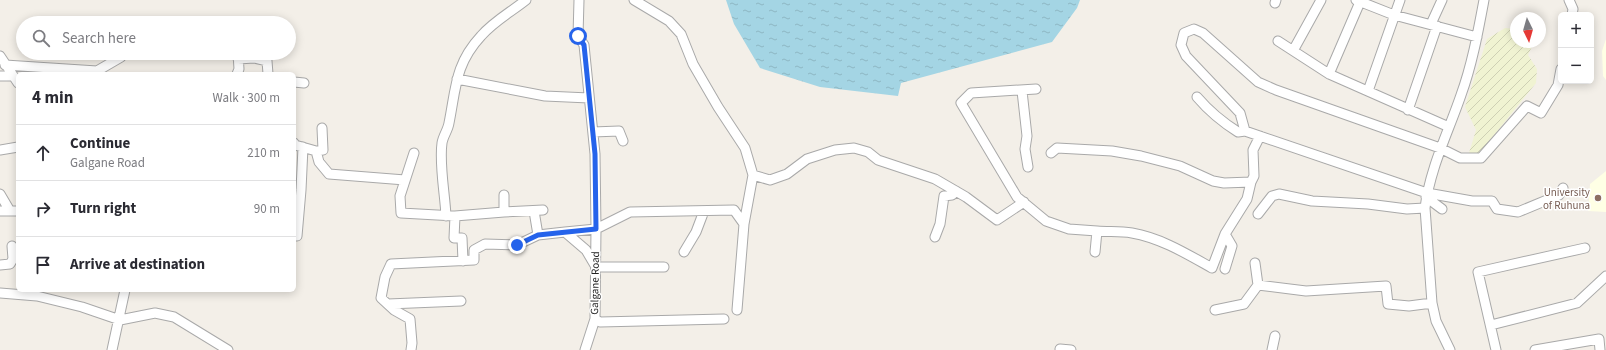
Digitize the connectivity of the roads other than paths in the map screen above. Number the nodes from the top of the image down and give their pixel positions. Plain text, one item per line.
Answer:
1 (526, 0) edge
2 (579, 0) edge
3 (632, 0) edge
4 (1322, 0) edge
5 (1400, 0) edge
6 (1442, 0) edge
7 (1484, 0) edge
8 (1569, 0) edge
9 (1363, 2) edge
10 (655, 12) dead end
11 (1573, 12) edge
12 (1394, 15) junction
13 (1434, 25) junction
14 (1477, 37) junction
15 (1278, 41) dead end
16 (1294, 49) junction
17 (0, 56) edge
18 (116, 60) edge
19 (238, 60) edge
20 (263, 60) edge
21 (5, 65) junction
22 (238, 72) edge
23 (268, 72) edge
24 (1329, 74) junction
25 (0, 76) edge
26 (12, 76) junction
27 (457, 79) junction
28 (16, 81) edge
29 (296, 82) edge
30 (304, 83) dead end
31 (1558, 84) edge
32 (1036, 89) dead end
33 (1022, 90) junction
34 (1368, 91) junction
35 (1197, 97) dead end
36 (589, 98) junction
37 (1408, 110) junction
38 (1449, 127) junction
39 (322, 128) dead end
40 (1245, 131) junction
41 (592, 132) junction
42 (1260, 136) junction
43 (623, 141) dead end
44 (298, 145) edge
45 (16, 147) edge
46 (1440, 148) junction
47 (0, 150) edge
48 (316, 151) junction
49 (414, 153) dead end
50 (1051, 153) dead end
51 (1028, 167) dead end
52 (752, 175) junction
53 (405, 180) junction
54 (1251, 182) junction
55 (1563, 188) dead end
56 (956, 191) junction
57 (0, 194) edge
58 (504, 195) dead end
59 (1427, 195) junction
60 (1024, 202) junction
61 (1425, 208) junction
62 (1442, 209) dead end
63 (0, 211) edge
64 (14, 211) edge
65 (704, 211) junction
66 (504, 212) junction
67 (1258, 214) dead end
68 (450, 216) junction
69 (744, 224) junction
70 (596, 229) junction
71 (1097, 231) junction
72 (565, 232) junction
73 (1225, 234) junction
74 (538, 235) junction
75 (296, 236) edge
76 (935, 237) dead end
77 (12, 246) dead end
78 (1585, 248) dead end
79 (684, 252) dead end
80 (1095, 252) dead end
81 (463, 261) junction
82 (1255, 263) dead end
83 (0, 265) edge
84 (596, 267) junction
85 (664, 268) dead end
86 (1225, 269) dead end
87 (1606, 276) edge
88 (1258, 285) junction
89 (125, 292) edge
90 (0, 293) edge
91 (461, 301) dead end
92 (1432, 303) junction
93 (388, 304) junction
94 (737, 310) dead end
95 (1215, 310) dead end
96 (595, 319) junction
97 (724, 319) dead end
98 (120, 320) junction
99 (1491, 325) junction
100 (1275, 336) dead end
101 (1060, 348) dead end
102 (112, 350) edge
103 (228, 350) edge
104 (411, 350) edge
105 (585, 350) edge
106 (1071, 350) edge
107 (1272, 350) edge
108 (1450, 350) edge
109 (1496, 350) edge
110 (1535, 350) edge
111 (1600, 350) edge

1 - 27 street
2 - 36 street, Galgane Road
3 - 10 street
3 - 52 street
4 - 16 street
5 - 12 street
6 - 13 street
7 - 14 street
8 - 11 street
9 - 12 street
9 - 24 street
12 - 13 street
12 - 34 street
13 - 14 street
13 - 37 street
14 - 38 street
15 - 16 street
16 - 24 street
17 - 21 street
18 - 21 street
19 - 22 street
20 - 23 street
21 - 26 street
24 - 34 street
25 - 26 street
26 - 28 street
27 - 36 street
27 - 68 street
29 - 30 street
31 - 46 street
32 - 33 street
33 - 51 street
33 - 60 street
34 - 37 street
35 - 40 street
36 - 41 street, Galgane Road
37 - 38 street
38 - 46 street
39 - 48 street
40 - 42 street
40 - 46 street
41 - 43 street
41 - 70 street, Galgane Road
42 - 54 street
42 - 59 street
44 - 48 street
44 - 75 street
45 - 47 street
46 - 59 street
48 - 53 street
49 - 53 street
50 - 54 street
52 - 56 street
52 - 69 street
53 - 68 street
54 - 73 street
55 - 59 street
56 - 60 street
56 - 76 street
57 - 64 street
58 - 66 street
59 - 61 street
59 - 62 street
60 - 71 street
61 - 67 street
61 - 92 street
63 - 64 street
65 - 69 street
65 - 70 street
65 - 79 street
66 - 68 street
66 - 74 street
68 - 81 street
69 - 94 street
70 - 72 street
70 - 84 street, Galgane Road
71 - 73 street
71 - 80 street
72 - 74 street
72 - 84 street
73 - 86 street
74 - 81 street
77 - 83 street
78 - 99 street
81 - 93 street
82 - 88 street
84 - 85 street
84 - 96 street, Galgane Road
87 - 99 street
88 - 92 street
88 - 95 street
89 - 98 street
90 - 98 street
91 - 93 street
92 - 108 street
93 - 104 street
96 - 97 street
96 - 105 street, Galgane Road
98 - 102 street
98 - 103 street
99 - 109 street
100 - 107 street
101 - 106 street
110 - 111 street

